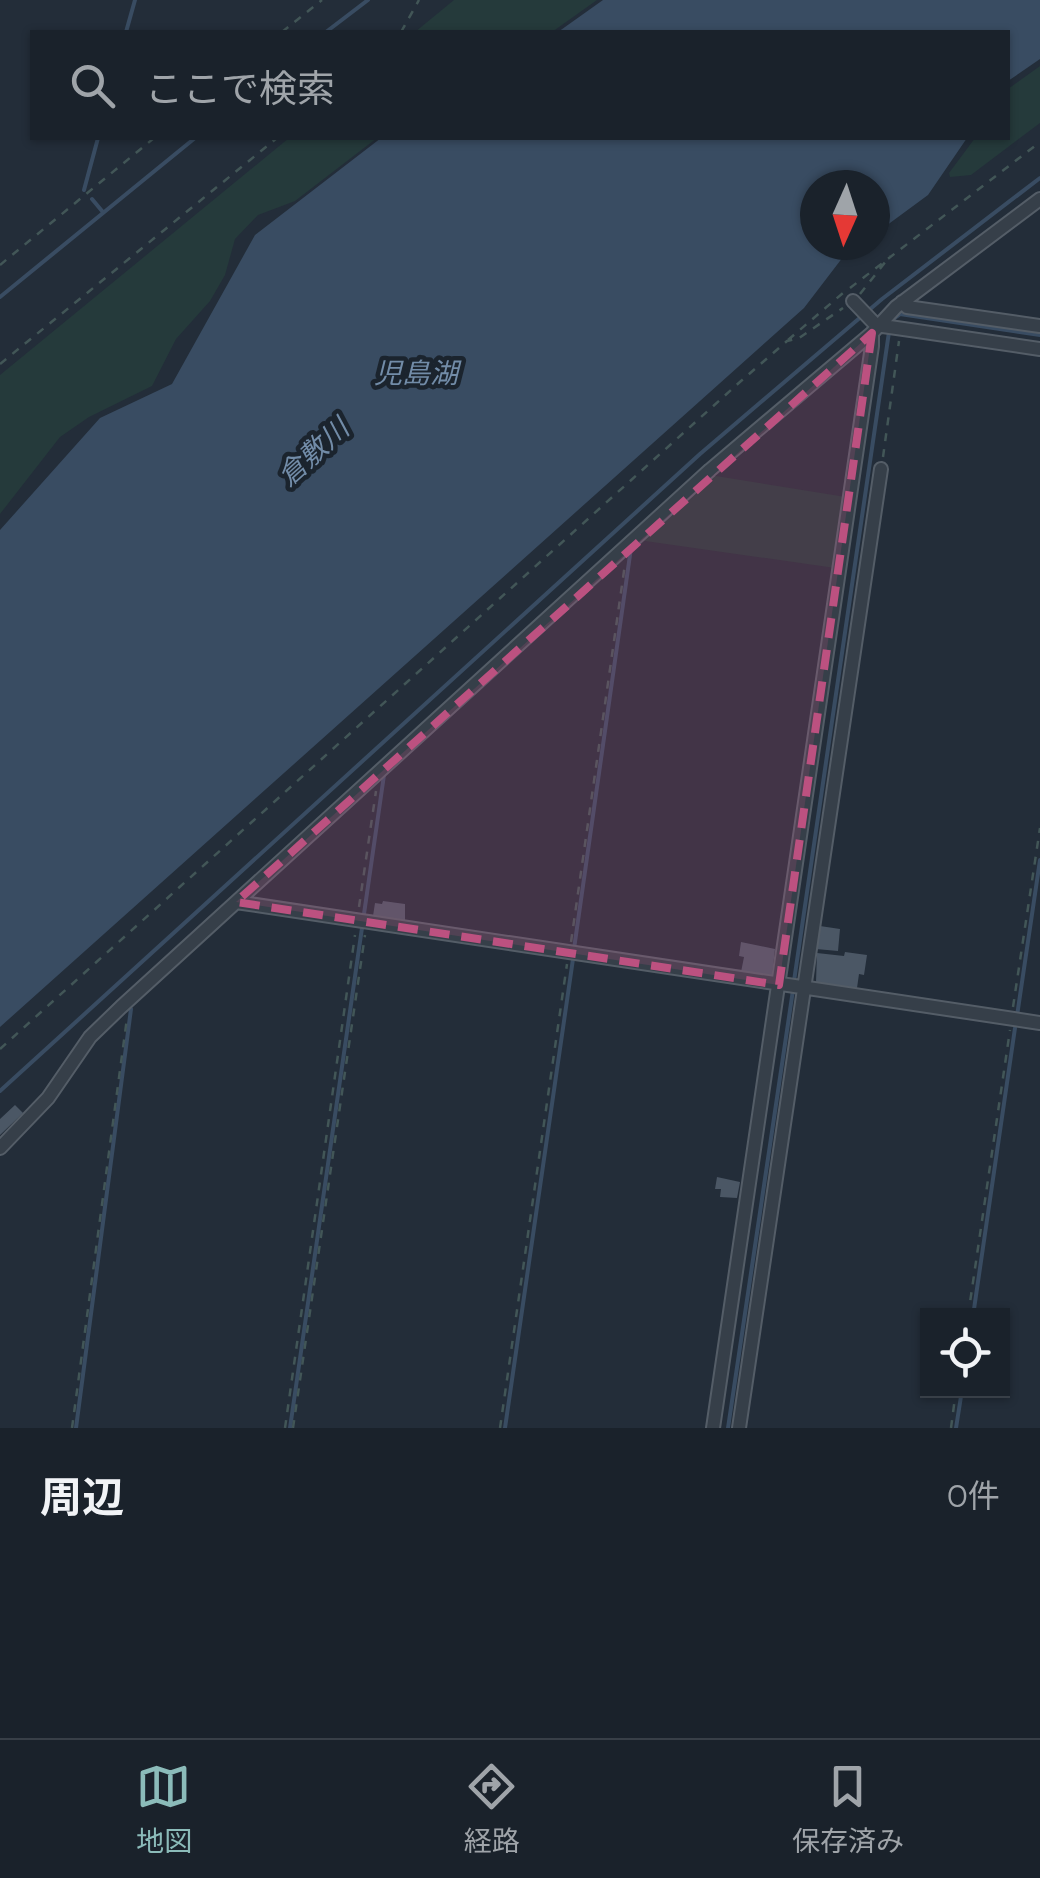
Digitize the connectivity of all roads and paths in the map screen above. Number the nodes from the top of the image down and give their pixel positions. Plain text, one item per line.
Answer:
1 (322, 0) edge
2 (420, 0) edge
3 (284, 30) edge
4 (401, 30) edge
5 (152, 140) edge
6 (275, 140) edge
7 (1040, 142) edge
8 (1040, 200) edge
9 (890, 256) edge
10 (885, 260) edge
11 (887, 260) edge
12 (0, 265) edge
13 (855, 304) junction
14 (887, 321) junction
15 (1040, 326) edge
16 (788, 341) junction
17 (1040, 349) edge
18 (0, 364) edge
19 (881, 469) joint
20 (622, 550) junction
21 (377, 773) junction
22 (1040, 828) edge
23 (236, 902) junction
24 (362, 921) junction
25 (569, 953) junction
26 (792, 987) junction
27 (121, 1007) junction
28 (1012, 1019) junction
29 (1040, 1023) edge
30 (0, 1048) edge
31 (0, 1148) edge
32 (969, 1308) edge
33 (955, 1398) edge
34 (72, 1428) edge
35 (285, 1428) edge
36 (293, 1428) edge
37 (500, 1428) edge
38 (714, 1428) edge
39 (739, 1428) edge
40 (951, 1428) edge

1 - 3 path
2 - 4 path
5 - 12 path
6 - 18 path
7 - 9 path
8 - 14 street
10 - 16 path
11 - 13 path
13 - 14 street
13 - 16 path
14 - 15 street
14 - 17 street
14 - 19 path
14 - 20 street
14 - 26 street
16 - 30 path
19 - 26 street
20 - 21 street
20 - 25 path
21 - 23 street
21 - 24 path
22 - 28 path
23 - 24 street
23 - 27 street
24 - 25 street
24 - 35 path
24 - 36 path
25 - 26 street
25 - 37 path
26 - 28 street
26 - 38 street
26 - 39 street
27 - 31 street
27 - 34 path
28 - 29 street
28 - 32 path
33 - 40 path

